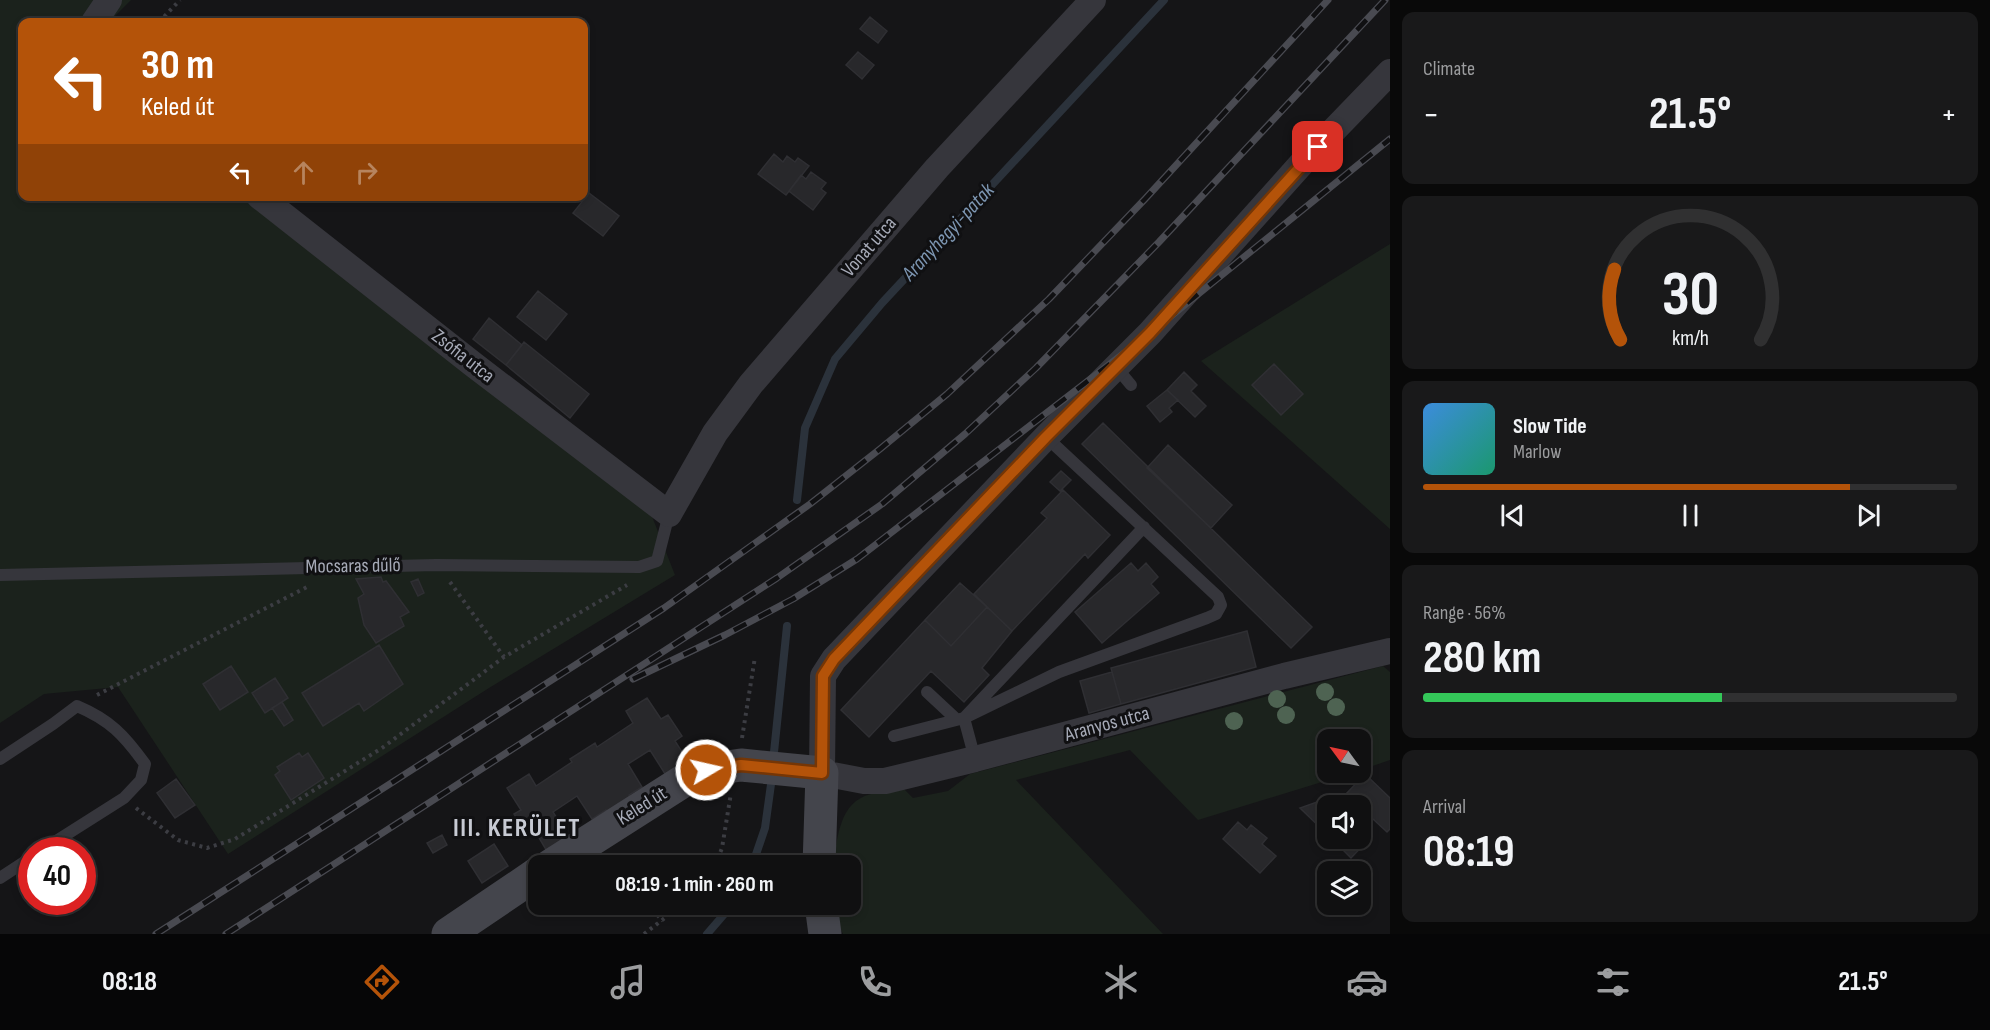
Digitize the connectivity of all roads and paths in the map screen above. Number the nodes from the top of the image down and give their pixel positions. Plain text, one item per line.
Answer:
1 (109, 0) edge
2 (180, 0) edge
3 (1094, 0) edge
4 (97, 18) edge
5 (163, 18) edge
6 (1390, 72) edge
7 (265, 201) edge
8 (1046, 437) junction
9 (669, 514) junction
10 (1144, 527) junction
11 (657, 561) junction
12 (436, 565) junction
13 (347, 567) junction
14 (0, 575) edge
15 (1390, 651) edge
16 (504, 657) junction
17 (754, 657) dead end
18 (927, 692) dead end
19 (77, 706) junction
20 (960, 719) junction
21 (894, 736) dead end
22 (0, 759) edge
23 (975, 759) junction
24 (809, 772) junction
25 (736, 774) junction
26 (123, 798) junction
27 (62, 837) edge
28 (567, 855) edge
29 (719, 855) edge
30 (818, 855) edge
31 (18, 866) edge
32 (0, 878) edge
33 (528, 880) edge
34 (657, 915) edge
35 (670, 915) edge
36 (822, 915) edge
37 (663, 921) junction
38 (448, 934) edge
39 (644, 934) edge
40 (825, 934) edge

1 - 4 street
2 - 5 path
3 - 9 street, Vonat utca
6 - 8 street
7 - 9 street, Zsófia utca
8 - 10 lane
8 - 24 street
9 - 11 lane
10 - 20 lane
10 - 20 lane
11 - 12 lane, Mocsaras dűlő
11 - 16 path
12 - 13 lane, Mocsaras dűlő
12 - 16 path
13 - 14 lane, Mocsaras dűlő
13 - 19 path
15 - 23 street, Aranyos utca
16 - 26 path
17 - 25 path
18 - 20 lane
19 - 22 lane
19 - 26 lane
20 - 21 lane
20 - 23 lane
23 - 24 street, Aranyos utca
24 - 25 street, Keled út
24 - 30 street
25 - 28 street, Keled út
25 - 29 path
26 - 27 lane
31 - 32 lane
33 - 38 street
34 - 37 path
35 - 37 path
36 - 40 street
37 - 39 path

